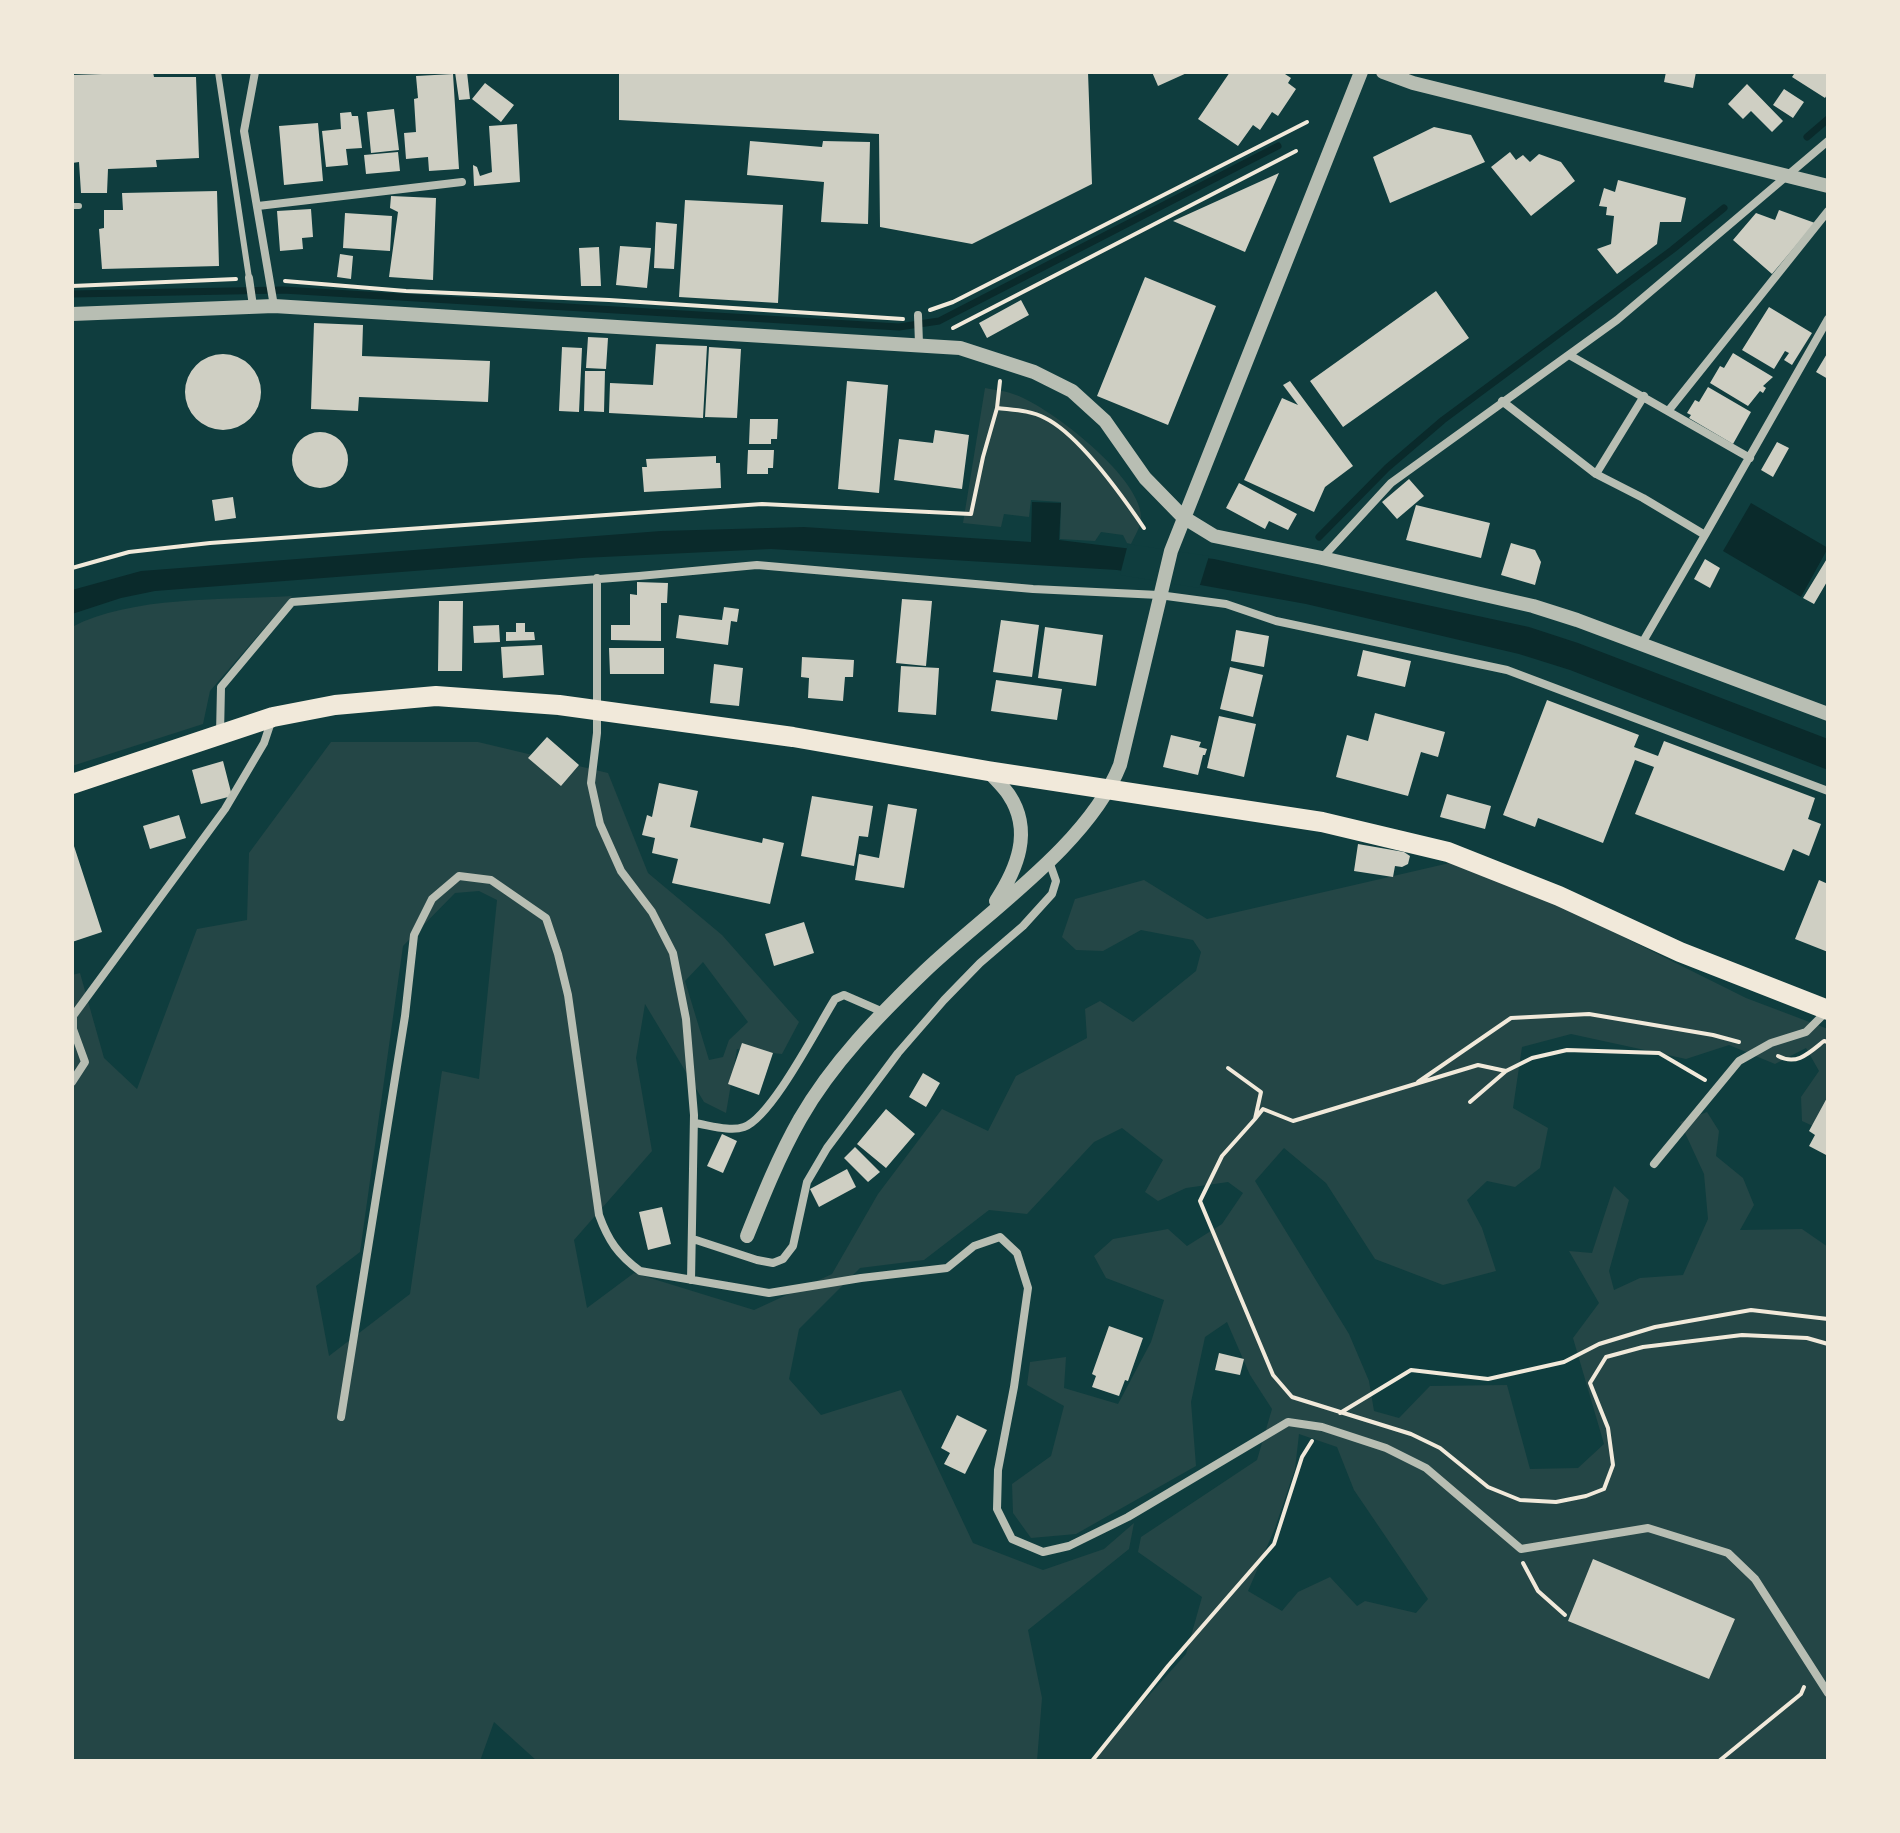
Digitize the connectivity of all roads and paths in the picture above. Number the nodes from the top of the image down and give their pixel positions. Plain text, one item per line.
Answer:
1 (218, 72) edge
2 (255, 72) edge
3 (1361, 72) edge
4 (1383, 72) edge
5 (1307, 122) dead end
6 (1828, 141) edge
7 (1296, 151) dead end
8 (1788, 176) junction
9 (462, 182) dead end
10 (1828, 186) edge
11 (258, 206) junction
12 (1828, 211) edge
13 (250, 279) junction
14 (271, 282) junction
15 (72, 286) edge
16 (253, 301) junction
17 (273, 301) junction
18 (72, 314) edge
19 (918, 317) junction
20 (1828, 319) edge
21 (922, 341) junction
22 (1571, 356) junction
23 (1000, 379) dead end
24 (1644, 396) junction
25 (1502, 401) junction
26 (997, 408) junction
27 (1669, 410) junction
28 (1750, 458) junction
29 (1596, 474) junction
30 (1183, 517) junction
31 (1144, 528) dead end
32 (1705, 535) junction
33 (1322, 558) junction
34 (72, 568) edge
35 (597, 578) junction
36 (1161, 589) junction
37 (1641, 646) junction
38 (596, 710) junction
39 (1828, 714) edge
40 (273, 717) junction
41 (220, 735) junction
42 (988, 771) junction
43 (72, 784) edge
44 (1109, 789) junction
45 (1828, 791) edge
46 (1049, 861) junction
47 (987, 915) junction
48 (1828, 1010) edge
49 (883, 1012) junction
50 (1828, 1042) edge
51 (1761, 1048) junction
52 (1228, 1068) dead end
53 (1506, 1071) junction
54 (72, 1082) edge
55 (1418, 1082) junction
56 (1717, 1087) junction
57 (1470, 1102) dead end
58 (1255, 1119) junction
59 (694, 1123) junction
60 (1654, 1164) dead end
61 (747, 1236) dead end
62 (693, 1239) junction
63 (691, 1280) junction
64 (1828, 1319) edge
65 (1828, 1344) edge
66 (1339, 1414) junction
67 (341, 1417) dead end
68 (1322, 1427) junction
69 (1521, 1549) junction
70 (1565, 1615) dead end
71 (1813, 1670) junction
72 (1828, 1693) edge
73 (1092, 1761) edge
74 (1719, 1761) edge

1 - 13 lane
2 - 11 street
3 - 30 street
4 - 8 street
5 - 19 path
6 - 8 street
7 - 21 path
8 - 10 street
8 - 22 street
9 - 11 street
11 - 14 street
12 - 27 street
13 - 15 path
13 - 16 street
14 - 17 street
14 - 19 path
16 - 17 street
16 - 18 street
17 - 21 street
19 - 21 street
20 - 28 street
21 - 30 street
22 - 24 street
22 - 25 street
23 - 26 path
24 - 27 street
24 - 29 street
25 - 29 street
25 - 33 street
26 - 31 path
26 - 34 path
27 - 28 street
28 - 32 street
29 - 32 street
30 - 33 street
30 - 36 street
32 - 37 street
33 - 37 street
35 - 36 street
35 - 38 street
35 - 41 street
36 - 44 street
36 - 45 street
37 - 39 street
38 - 40 main road
38 - 42 main road
38 - 59 street
40 - 41 main road
40 - 54 street
41 - 43 main road
42 - 44 main road
42 - 47 street
44 - 46 street
44 - 48 main road
46 - 47 street
46 - 62 street
47 - 49 street
48 - 51 street
49 - 59 street
49 - 61 street
50 - 51 path
51 - 55 path
51 - 56 street
52 - 58 path
53 - 55 path
53 - 56 path
53 - 57 path
55 - 58 path
56 - 60 street
58 - 66 path
59 - 62 street
62 - 63 street
63 - 67 street
63 - 68 street
64 - 66 path
65 - 66 path
66 - 68 path
68 - 69 street
68 - 73 path
69 - 70 path
69 - 71 street
71 - 72 street
71 - 74 path

